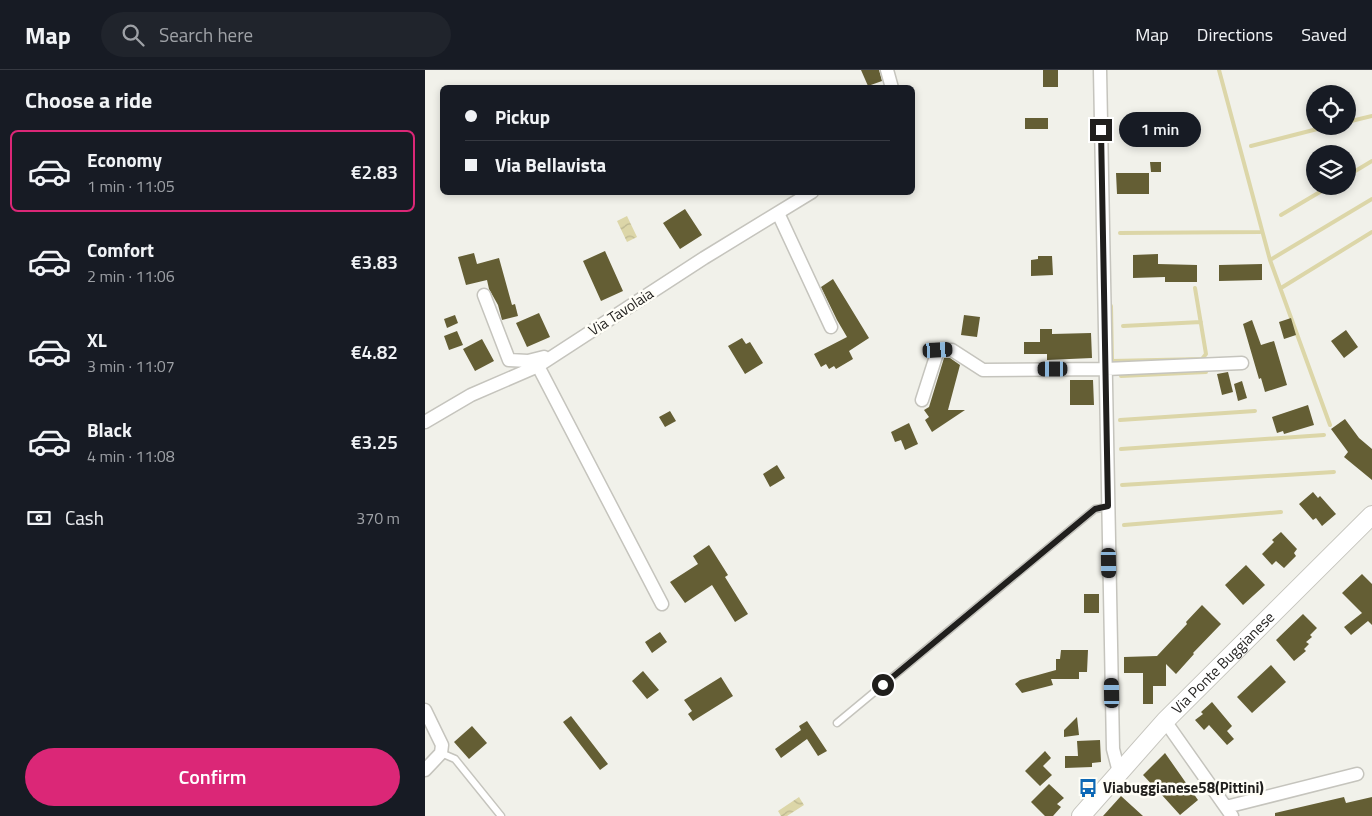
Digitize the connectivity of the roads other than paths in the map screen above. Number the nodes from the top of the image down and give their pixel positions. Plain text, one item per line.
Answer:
1 (887, 70) edge
2 (1100, 70) edge
3 (891, 85) edge
4 (807, 195) edge
5 (778, 213) junction
6 (484, 295) dead end
7 (831, 327) dead end
8 (555, 355) junction
9 (1241, 364) dead end
10 (538, 366) junction
11 (1106, 369) junction
12 (922, 400) dead end
13 (425, 422) edge
14 (1108, 506) junction
15 (1372, 516) edge
16 (663, 604) dead end
17 (425, 710) edge
18 (1165, 721) junction
19 (837, 723) dead end
20 (441, 753) junction
21 (425, 770) edge
22 (1119, 772) junction
23 (1357, 774) dead end
24 (1229, 812) edge
25 (501, 816) edge
26 (1081, 816) edge

1 - 3 street
2 - 11 street
4 - 5 street, Via Tavolaia
5 - 7 street
5 - 8 street, Via Tavolaia
6 - 8 street
8 - 10 street, Via Tavolaia
9 - 11 street
10 - 13 street, Via Tavolaia
10 - 16 street
11 - 12 street
11 - 14 street
14 - 19 lane
14 - 22 street
15 - 18 main road, Via Ponte Buggianese
17 - 20 street
18 - 22 main road, Via Ponte Buggianese
18 - 24 street
20 - 21 street
20 - 25 lane
22 - 26 main road, Via Ponte Buggianese
23 - 24 street

